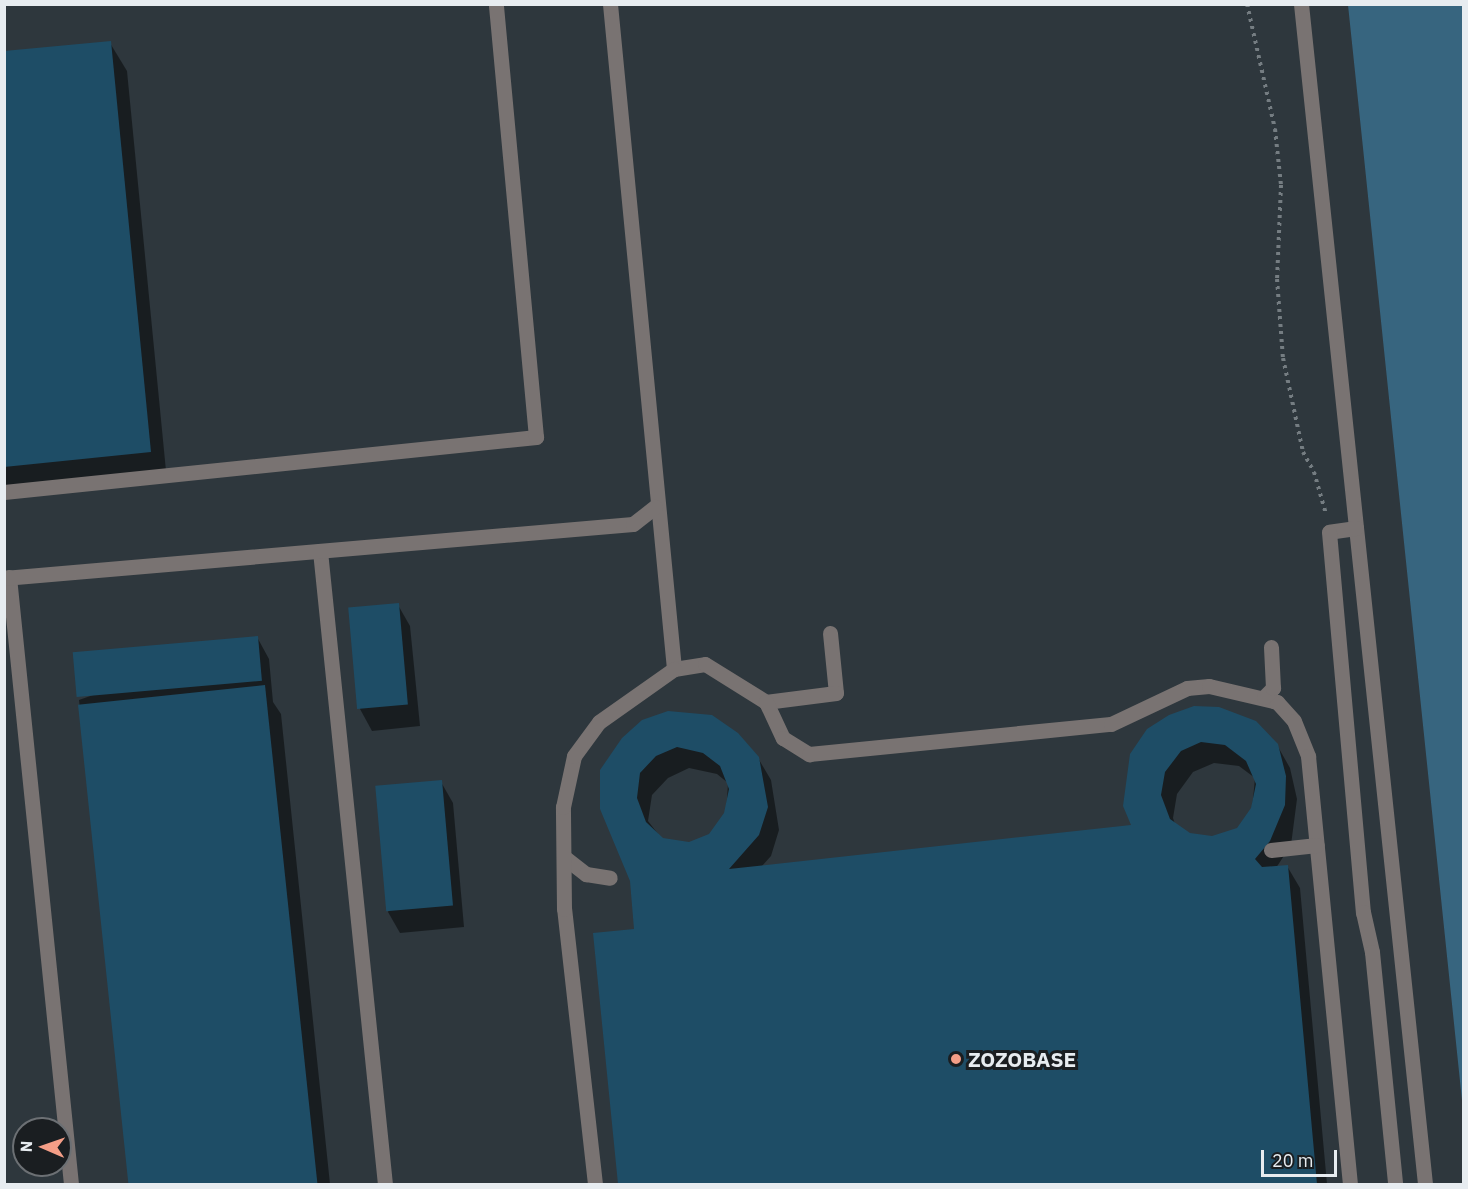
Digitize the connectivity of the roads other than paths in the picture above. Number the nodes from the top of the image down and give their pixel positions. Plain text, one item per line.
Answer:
1 (496, 4) edge
2 (610, 4) edge
3 (1301, 4) edge
4 (4, 492) edge
5 (656, 507) junction
6 (1356, 528) junction
7 (320, 550) junction
8 (7, 578) edge
9 (830, 633) dead end
10 (1271, 647) dead end
11 (674, 669) junction
12 (1264, 697) junction
13 (766, 702) junction
14 (1317, 845) junction
15 (1271, 850) dead end
16 (564, 857) junction
17 (610, 878) dead end
18 (71, 1185) edge
19 (385, 1185) edge
20 (595, 1185) edge
21 (1350, 1185) edge
22 (1395, 1185) edge
23 (1425, 1185) edge

1 - 4 street
2 - 5 street
3 - 6 street
5 - 7 street
5 - 11 street
6 - 22 street
6 - 23 street
7 - 8 street
7 - 19 street
8 - 18 street
9 - 13 street
10 - 12 street
11 - 13 street
11 - 16 street
12 - 13 street
12 - 14 street
14 - 15 street
14 - 21 street
16 - 17 street
16 - 20 street

